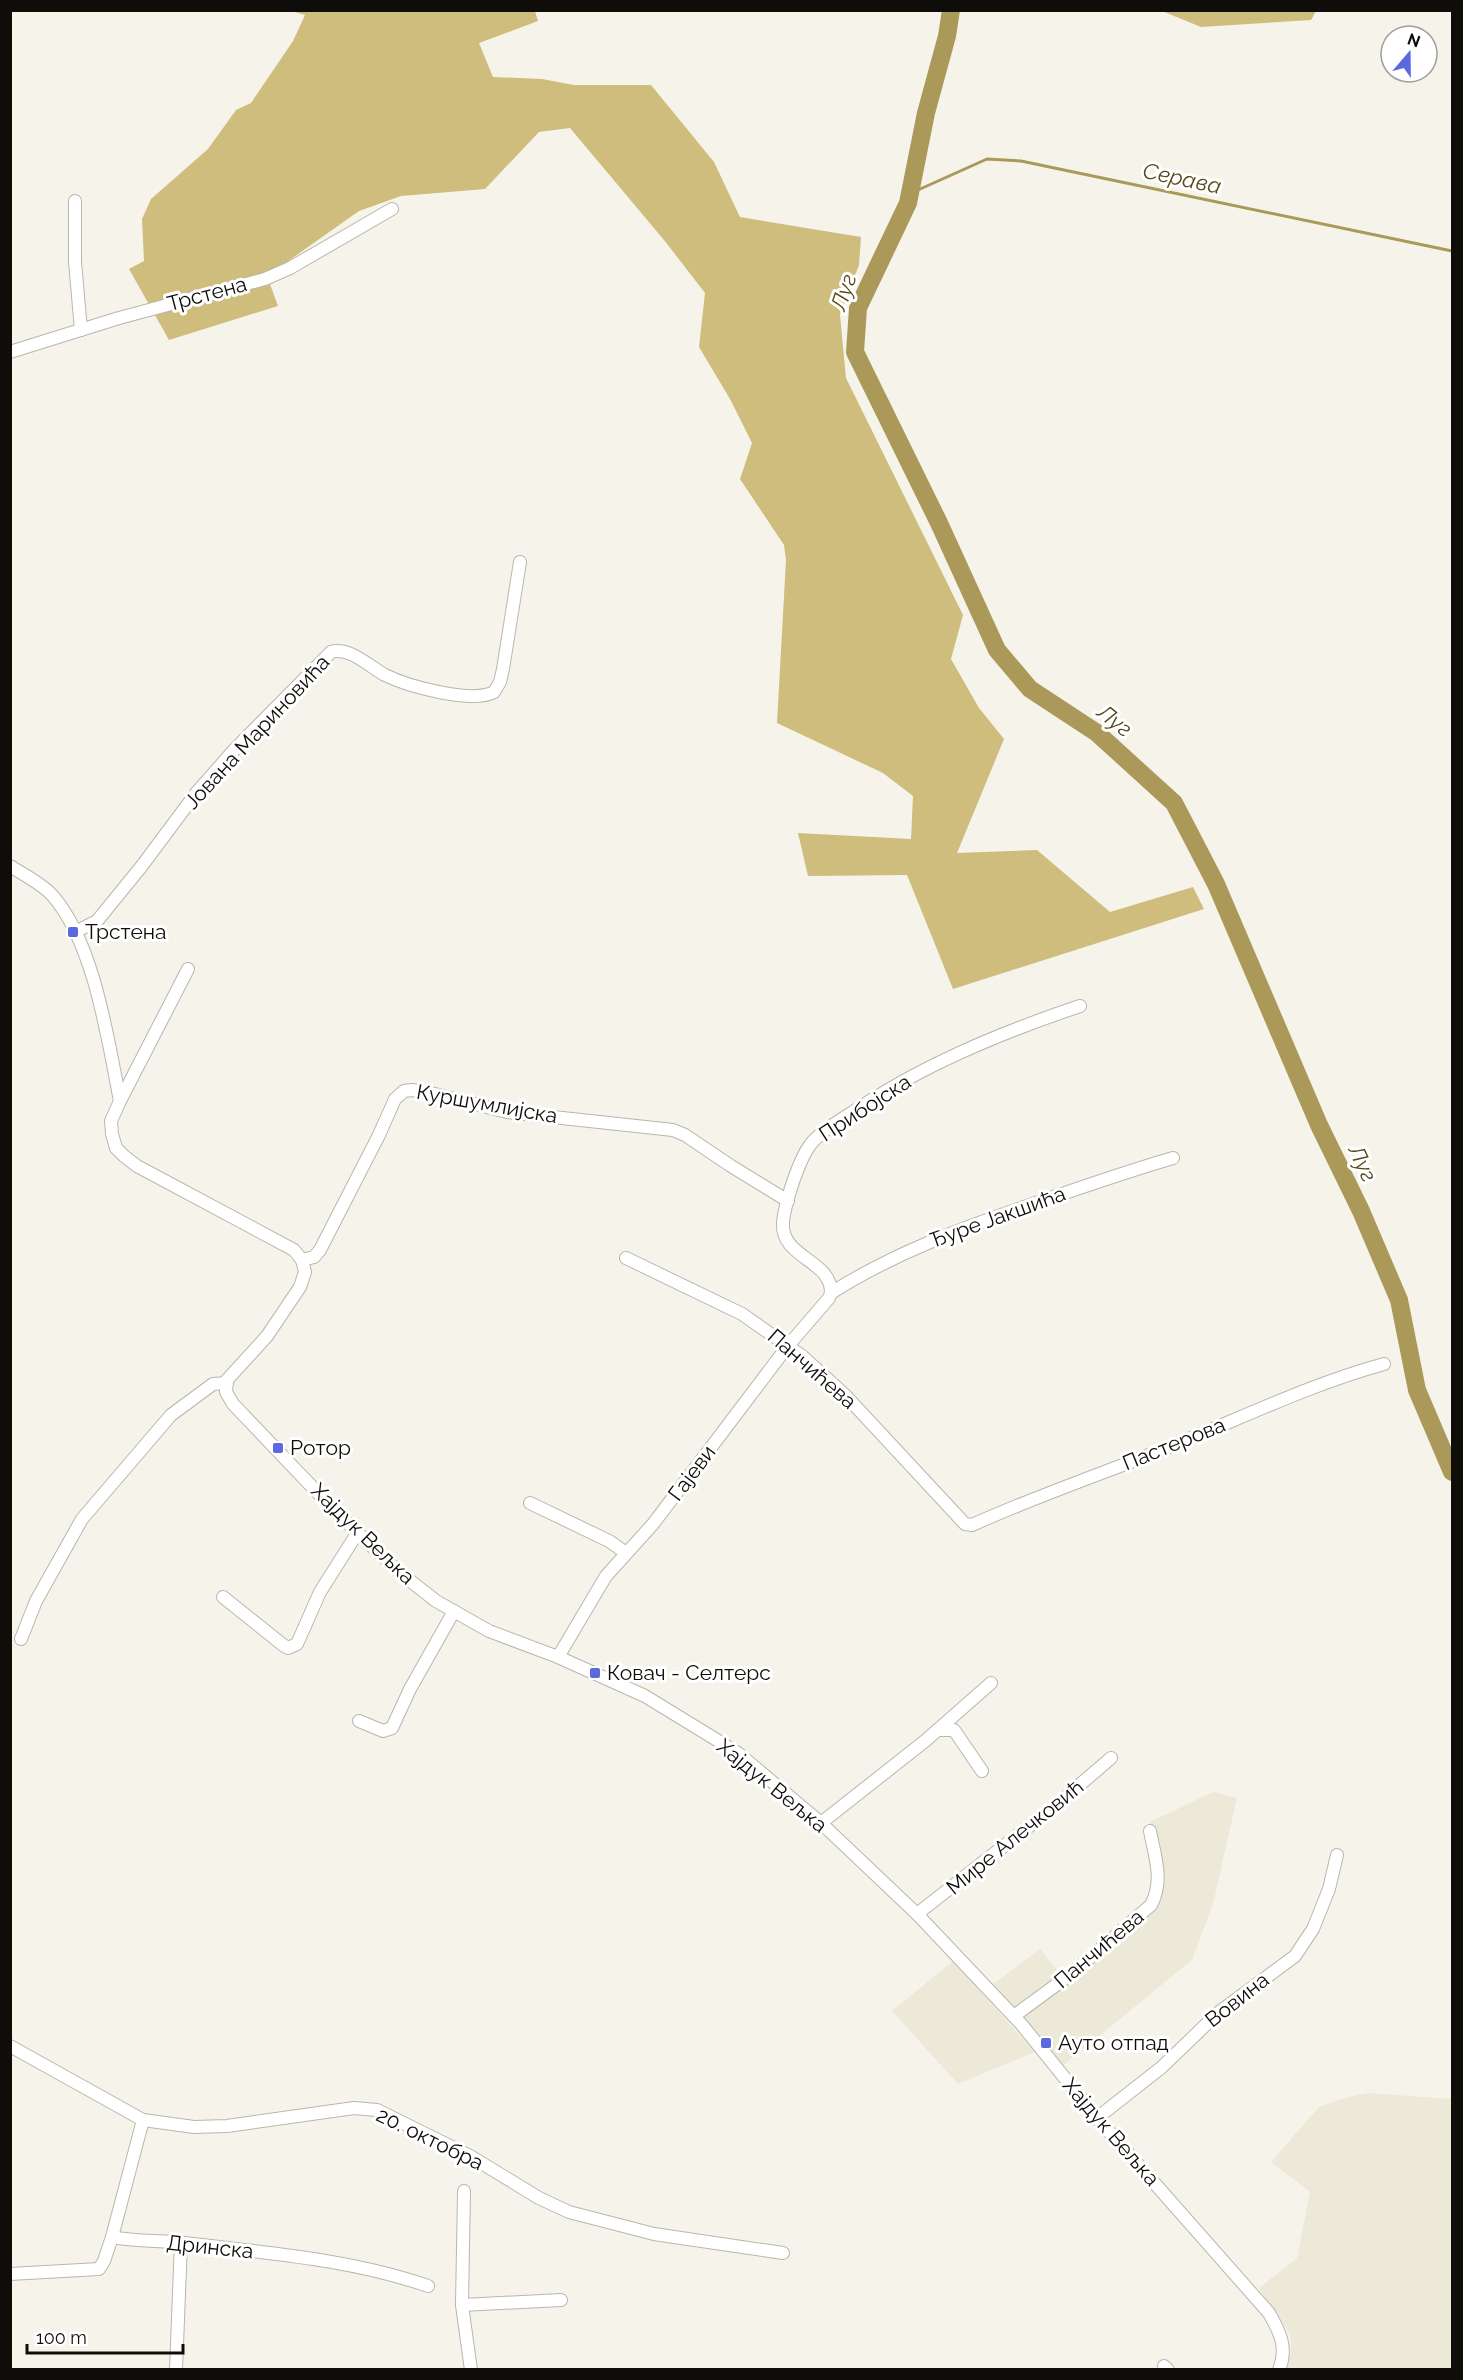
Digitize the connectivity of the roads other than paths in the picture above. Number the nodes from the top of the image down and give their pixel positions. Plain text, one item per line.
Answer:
1 (75, 201) dead end
2 (392, 209) dead end
3 (81, 330) junction
4 (10, 352) edge
5 (520, 562) dead end
6 (10, 866) edge
7 (75, 932) junction
8 (188, 969) dead end
9 (1080, 1006) dead end
10 (120, 1101) junction
11 (1173, 1158) dead end
12 (788, 1201) junction
13 (626, 1258) dead end
14 (302, 1260) junction
15 (831, 1293) junction
16 (787, 1347) junction
17 (1384, 1364) dead end
18 (226, 1383) junction
19 (530, 1503) dead end
20 (965, 1524) joint
21 (358, 1532) junction
22 (626, 1553) junction
23 (223, 1597) dead end
24 (454, 1611) junction
25 (21, 1639) dead end
26 (558, 1657) junction
27 (991, 1683) dead end
28 (359, 1721) dead end
29 (939, 1730) junction
30 (1111, 1758) dead end
31 (982, 1771) dead end
32 (821, 1823) junction
33 (1150, 1831) dead end
34 (1337, 1855) dead end
35 (917, 1914) junction
36 (1014, 2016) junction
37 (10, 2046) edge
38 (1097, 2118) junction
39 (143, 2120) junction
40 (464, 2191) dead end
41 (112, 2237) junction
42 (181, 2242) junction
43 (783, 2253) dead end
44 (10, 2274) edge
45 (428, 2286) dead end
46 (561, 2300) dead end
47 (462, 2305) junction
48 (176, 2370) edge
49 (471, 2370) edge
50 (1279, 2370) edge

1 - 3 street
2 - 3 street, Трстена
3 - 4 street, Трстена
5 - 7 street, Јована Мариновића
6 - 7 street
7 - 10 street
8 - 10 street
9 - 12 street, Прибојска
10 - 14 street
11 - 15 street, Ђуре Јакшића
12 - 14 street, Куршумлијска
12 - 15 street, Прибојска
13 - 16 street, Панчићева
14 - 18 street
15 - 16 street, Гајеви
16 - 20 street, Панчићева
16 - 22 street, Гајеви
17 - 20 street, Пастерова
18 - 21 street, Хајдук Вељка
18 - 25 street
19 - 22 street
21 - 23 street
21 - 24 street, Хајдук Вељка
22 - 26 street, Гајеви
24 - 26 street, Хајдук Вељка
24 - 28 street
26 - 32 street, Хајдук Вељка
27 - 29 street
29 - 31 street
29 - 32 street
30 - 35 street, Мире Алечковић
32 - 35 street, Хајдук Вељка
33 - 36 street, Панчићева
34 - 38 street, Вовина
35 - 36 street, Хајдук Вељка
36 - 38 street, Хајдук Вељка
37 - 39 street, 20. октобра
38 - 50 street, Хајдук Вељка
39 - 41 street
39 - 43 street, 20. октобра
40 - 47 street
41 - 42 street, Дринска
41 - 44 street
42 - 45 street, Дринска
42 - 48 street
46 - 47 street
47 - 49 street

